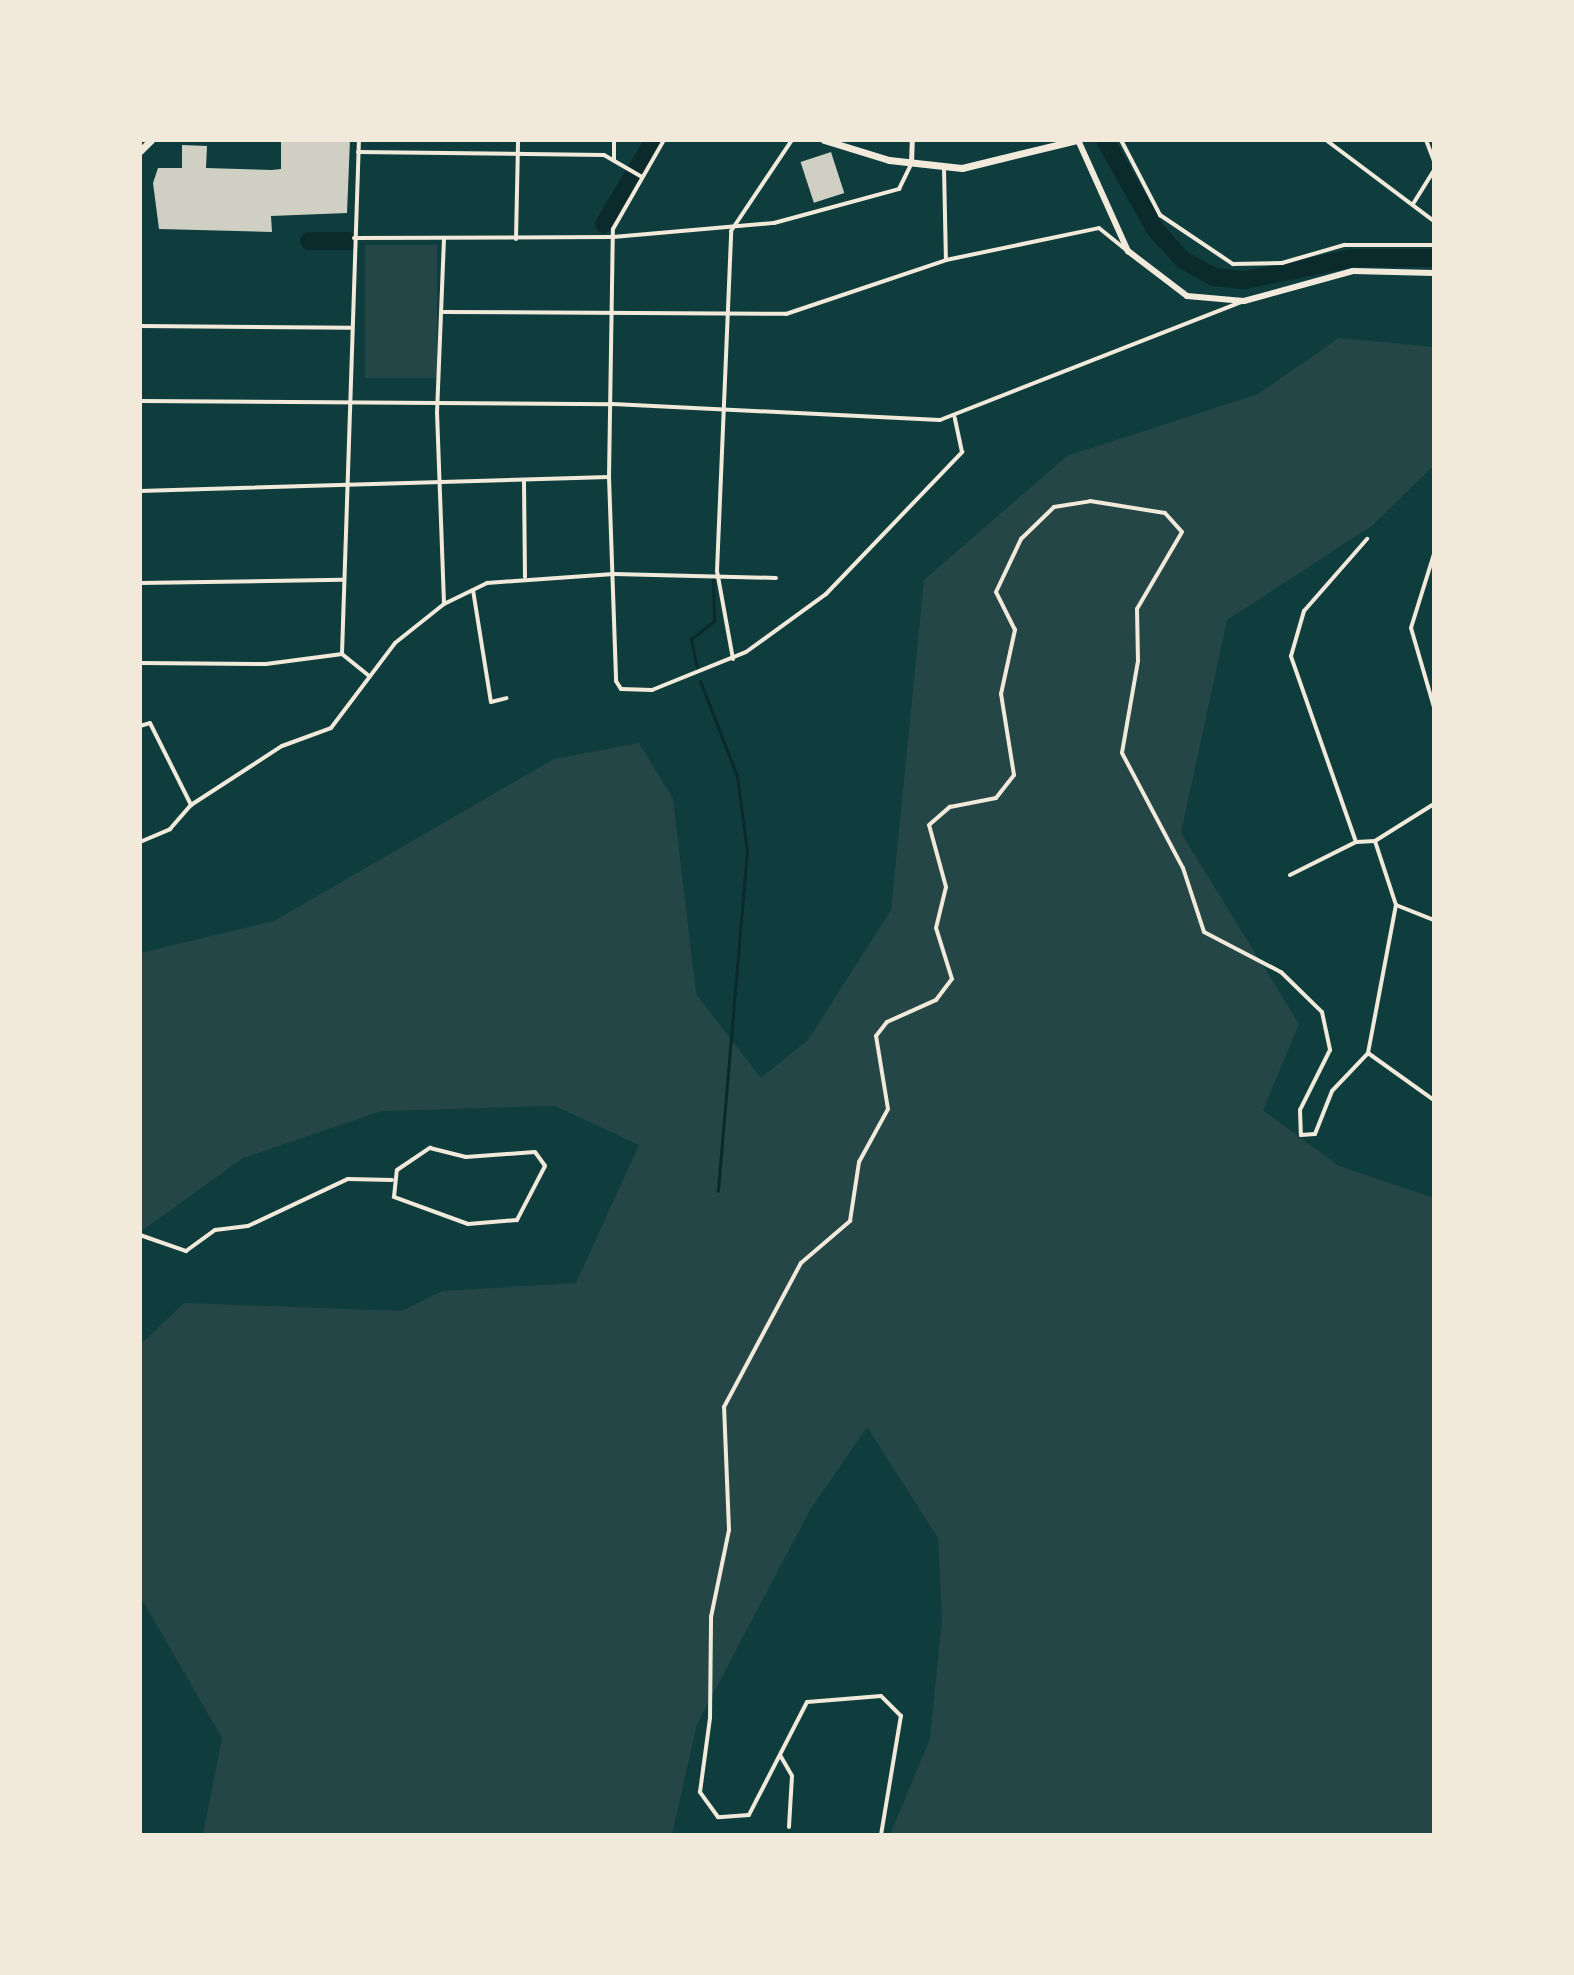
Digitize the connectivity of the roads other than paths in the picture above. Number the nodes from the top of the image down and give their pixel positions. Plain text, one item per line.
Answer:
1 (151, 140) edge
2 (359, 140) edge
3 (518, 140) edge
4 (614, 140) edge
5 (664, 140) edge
6 (792, 140) edge
7 (824, 140) edge
8 (912, 140) edge
9 (1077, 140) edge
10 (1121, 140) edge
11 (1326, 140) edge
12 (1426, 140) edge
13 (140, 151) edge
14 (358, 152) junction
15 (518, 153) junction
16 (614, 160) junction
17 (1434, 161) edge
18 (911, 164) junction
19 (944, 168) junction
20 (1434, 171) edge
21 (637, 174) junction
22 (1413, 204) junction
23 (1434, 221) edge
24 (733, 226) junction
25 (613, 237) junction
26 (354, 238) junction
27 (444, 238) junction
28 (516, 239) junction
29 (1434, 245) edge
30 (1128, 251) junction
31 (946, 260) junction
32 (1434, 273) edge
33 (1244, 301) junction
34 (444, 312) junction
35 (614, 313) junction
36 (729, 314) junction
37 (140, 326) edge
38 (351, 328) junction
39 (140, 401) edge
40 (613, 404) junction
41 (349, 405) junction
42 (439, 405) junction
43 (724, 411) junction
44 (955, 417) junction
45 (609, 477) junction
46 (524, 482) junction
47 (438, 484) junction
48 (345, 488) junction
49 (140, 491) edge
50 (1367, 539) dead end
51 (1434, 554) edge
52 (614, 574) junction
53 (718, 576) junction
54 (525, 577) junction
55 (776, 578) dead end
56 (342, 580) junction
57 (140, 583) edge
58 (472, 590) junction
59 (444, 604) junction
60 (342, 654) junction
61 (733, 659) junction
62 (140, 663) edge
63 (369, 676) junction
64 (507, 698) dead end
65 (1434, 707) edge
66 (140, 726) edge
67 (1434, 804) edge
68 (191, 805) junction
69 (1375, 841) junction
70 (140, 842) edge
71 (1356, 842) junction
72 (1290, 875) dead end
73 (1396, 905) junction
74 (1434, 920) edge
75 (1368, 1053) junction
76 (1434, 1100) edge
77 (392, 1180) junction
78 (140, 1235) edge
79 (780, 1755) junction
80 (789, 1827) dead end
81 (881, 1835) edge

1 - 13 highway
2 - 14 street
3 - 15 street
4 - 16 street
5 - 21 street
6 - 24 street
7 - 18 highway
8 - 18 street
9 - 19 highway
9 - 30 main road
10 - 29 street
11 - 22 street
12 - 17 street
14 - 15 street
14 - 26 street
15 - 16 street
15 - 28 street
16 - 21 street
18 - 19 highway
18 - 24 street
19 - 31 street
20 - 22 street
21 - 25 street
22 - 23 street
24 - 25 street
24 - 36 street
25 - 28 street
25 - 35 street
26 - 27 street
26 - 38 street
27 - 28 street
27 - 34 street
30 - 31 street
30 - 33 main road
31 - 36 street
32 - 33 main road
33 - 44 street
34 - 35 street
34 - 42 street
35 - 36 street
35 - 40 street
36 - 43 street
37 - 38 street
38 - 41 street
39 - 41 street
40 - 42 street
40 - 43 street
40 - 45 street
41 - 42 street
41 - 48 street
42 - 47 street
43 - 44 street
43 - 53 street
44 - 61 street
45 - 46 street
45 - 52 street
46 - 47 street
46 - 54 street
47 - 48 street
47 - 59 street
48 - 49 street
48 - 56 street
50 - 71 street
51 - 65 street
52 - 53 street
52 - 54 street
52 - 61 street
53 - 55 street
53 - 61 street
54 - 58 street
56 - 57 street
56 - 60 street
58 - 59 street
58 - 64 street
59 - 63 street
60 - 62 street
60 - 63 street
63 - 68 street
66 - 68 street
67 - 69 street
68 - 70 street
69 - 71 street
69 - 73 street
71 - 72 street
73 - 74 street
73 - 75 street
75 - 76 street
75 - 79 street
77 - 77 street
77 - 78 street
79 - 80 street
79 - 81 street

